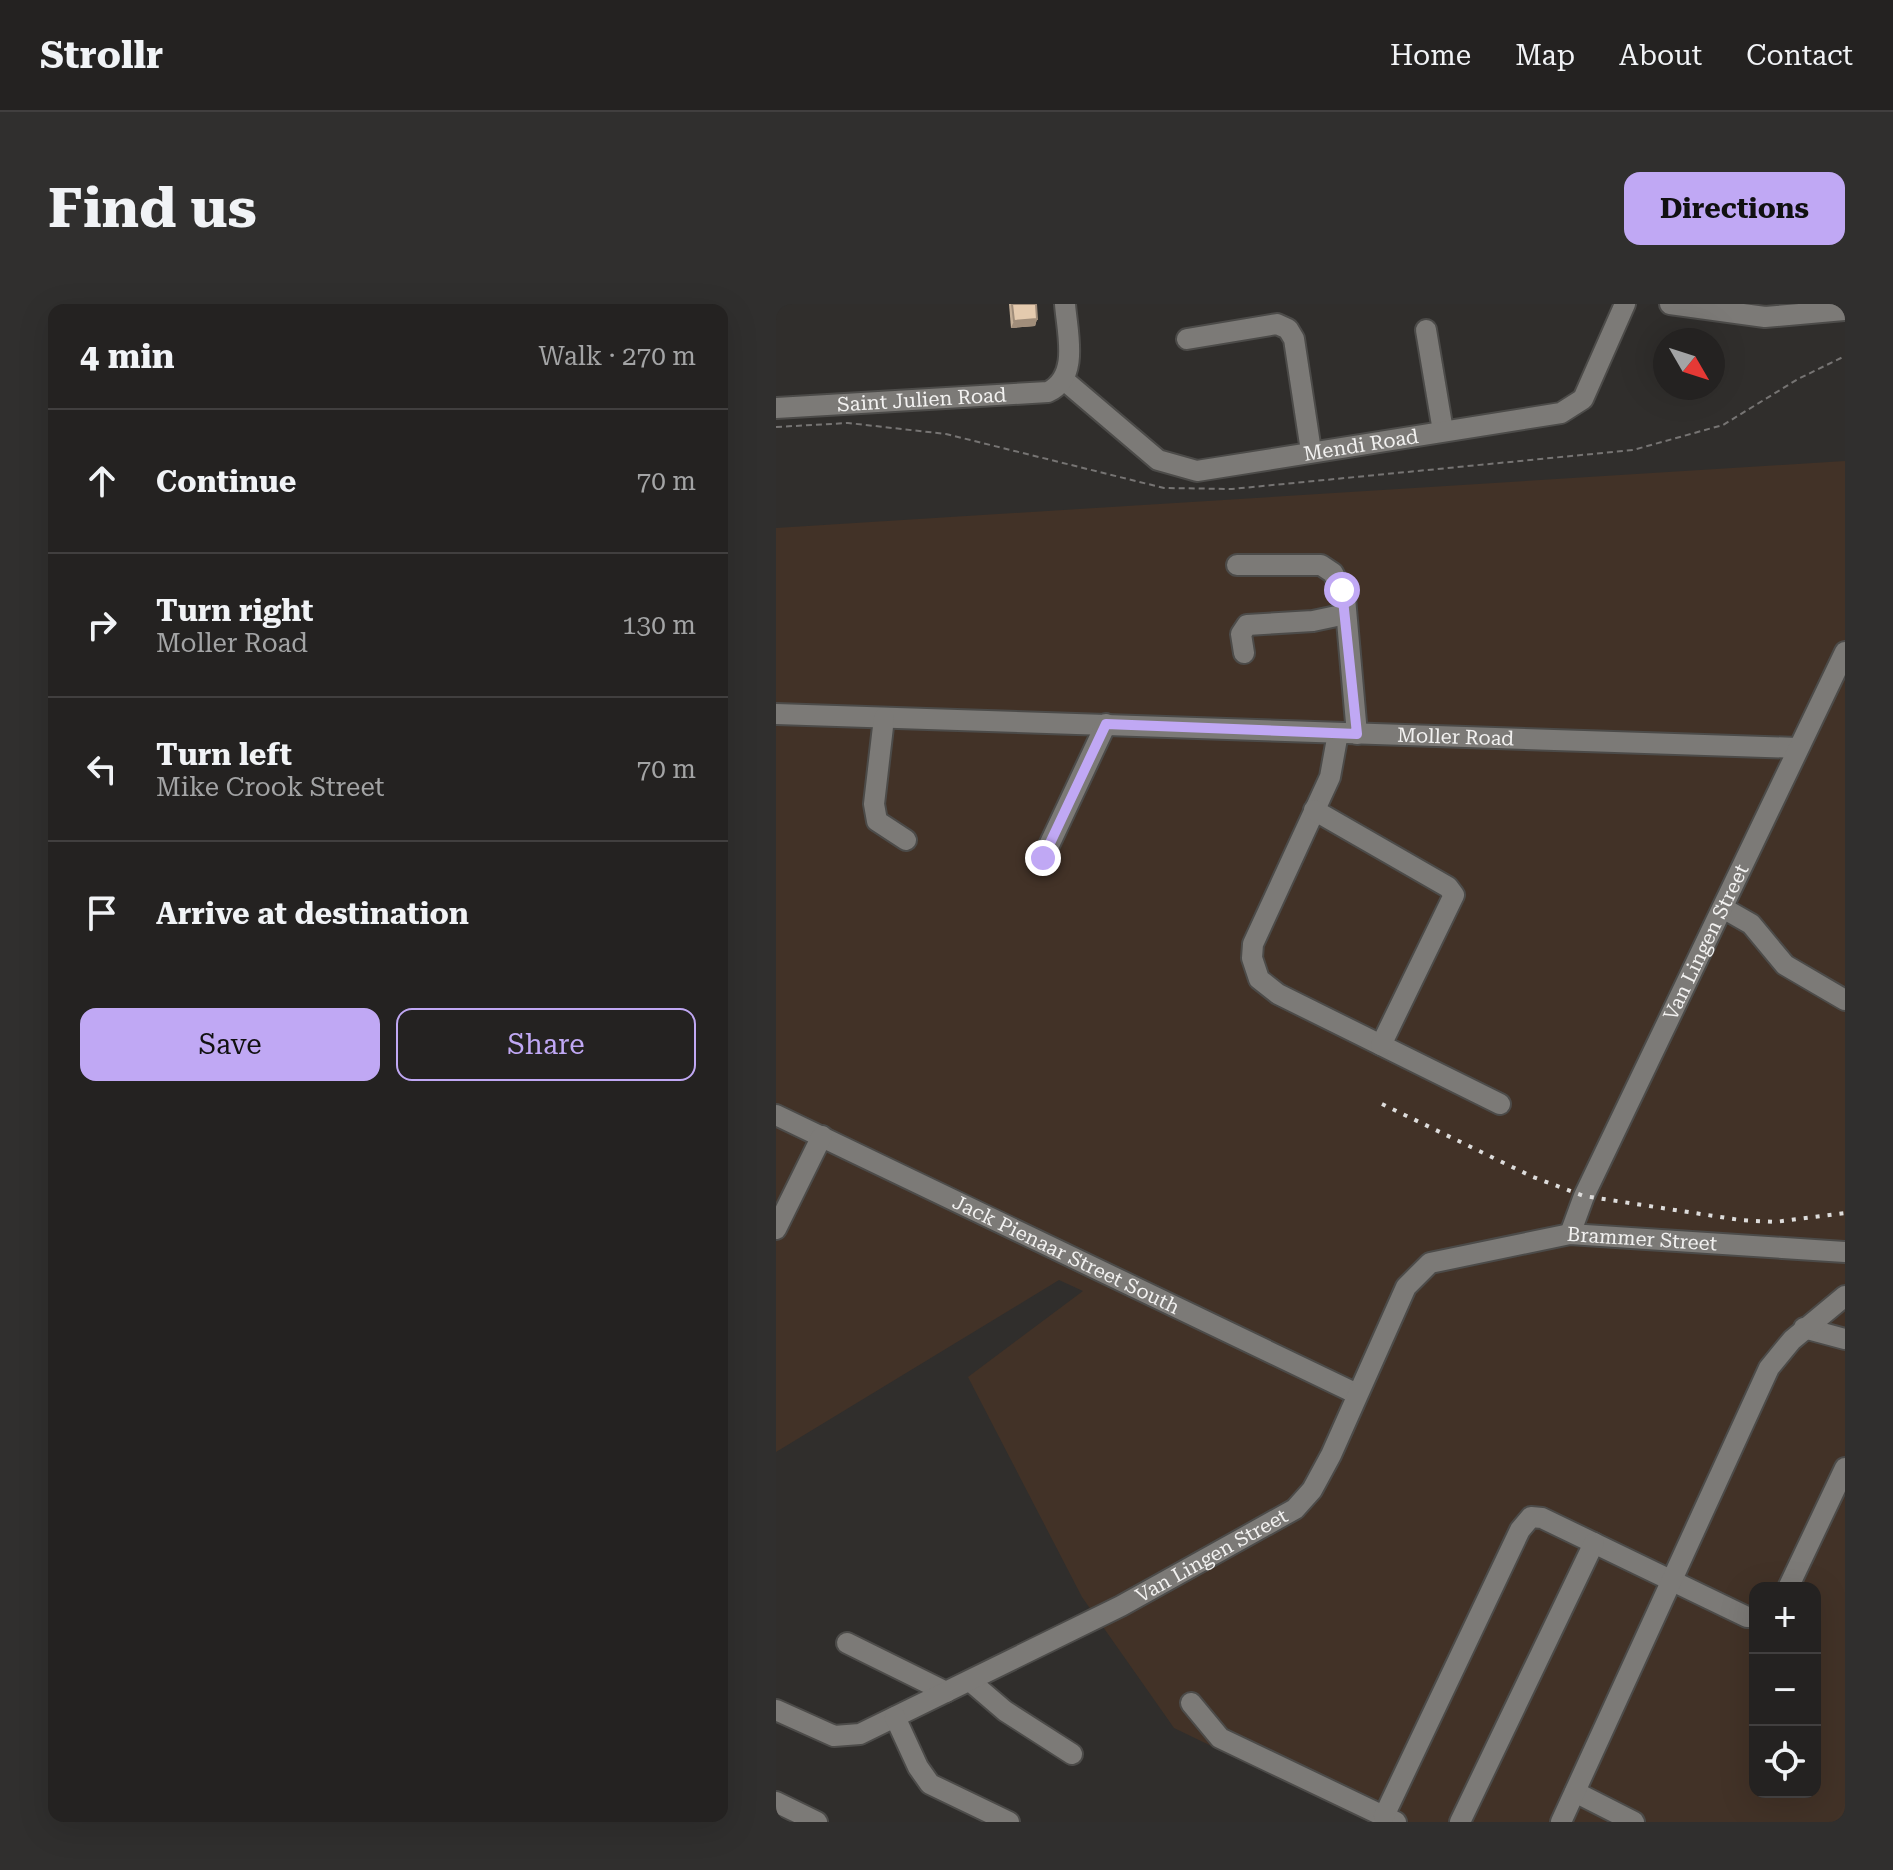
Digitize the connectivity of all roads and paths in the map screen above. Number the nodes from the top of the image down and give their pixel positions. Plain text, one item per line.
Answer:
1 (1065, 304) edge
2 (1625, 304) edge
3 (1670, 304) edge
4 (1845, 310) edge
5 (1426, 330) dead end
6 (1187, 339) dead end
7 (1064, 380) junction
8 (776, 408) edge
9 (1443, 431) junction
10 (1311, 451) junction
11 (1237, 565) dead end
12 (1346, 614) junction
13 (1845, 652) edge
14 (1244, 653) dead end
15 (776, 714) edge
16 (884, 718) junction
17 (1106, 724) junction
18 (1347, 734) junction
19 (1798, 748) junction
20 (1314, 810) junction
21 (906, 840) dead end
22 (1043, 858) dead end
23 (1723, 908) junction
24 (1845, 1000) edge
25 (1381, 1045) junction
26 (1500, 1104) dead end
27 (776, 1115) edge
28 (822, 1136) junction
29 (776, 1229) edge
30 (1570, 1234) junction
31 (1845, 1252) edge
32 (1443, 1259) joint
33 (1845, 1296) edge
34 (1804, 1328) junction
35 (1845, 1339) edge
36 (1357, 1394) junction
37 (1845, 1468) edge
38 (1594, 1543) junction
39 (1672, 1578) junction
40 (1791, 1582) edge
41 (1749, 1617) edge
42 (847, 1643) dead end
43 (970, 1681) junction
44 (946, 1692) junction
45 (1191, 1703) dead end
46 (776, 1711) edge
47 (895, 1717) junction
48 (1072, 1754) dead end
49 (1575, 1792) junction
50 (776, 1802) edge
51 (1390, 1819) edge
52 (817, 1822) edge
53 (1009, 1822) edge
54 (1460, 1822) edge
55 (1561, 1822) edge
56 (1634, 1822) edge

1 - 7 street
2 - 9 street, Mendi Road
3 - 4 street
5 - 9 street
6 - 10 street
7 - 8 street, Saint Julien Road
7 - 10 street, Mendi Road
9 - 10 street, Mendi Road
11 - 12 street
12 - 14 street
12 - 18 street
13 - 19 street, Van Lingen Street
15 - 16 street, Moller Road
16 - 17 street, Moller Road
16 - 21 street
17 - 18 street, Moller Road
17 - 22 street
18 - 19 street, Moller Road
18 - 20 street
19 - 23 street, Van Lingen Street
20 - 25 street
20 - 25 street
23 - 24 street
23 - 30 street, Van Lingen Street
25 - 26 street
27 - 28 street, Jack Pienaar Street South
28 - 29 street
28 - 36 street, Jack Pienaar Street South
30 - 31 street, Brammer Street
30 - 32 street, Brammer Street
32 - 36 street, Van Lingen Street
33 - 34 street
34 - 35 street
34 - 39 street
36 - 43 street, Van Lingen Street
37 - 40 street
38 - 39 street
38 - 51 street
38 - 54 street
39 - 41 street
39 - 49 street
42 - 44 street
43 - 44 street, Van Lingen Street
43 - 48 street
44 - 47 street, Van Lingen Street
45 - 51 street
46 - 47 street, Van Lingen Street
47 - 53 street
49 - 55 street
49 - 56 street
50 - 52 street

